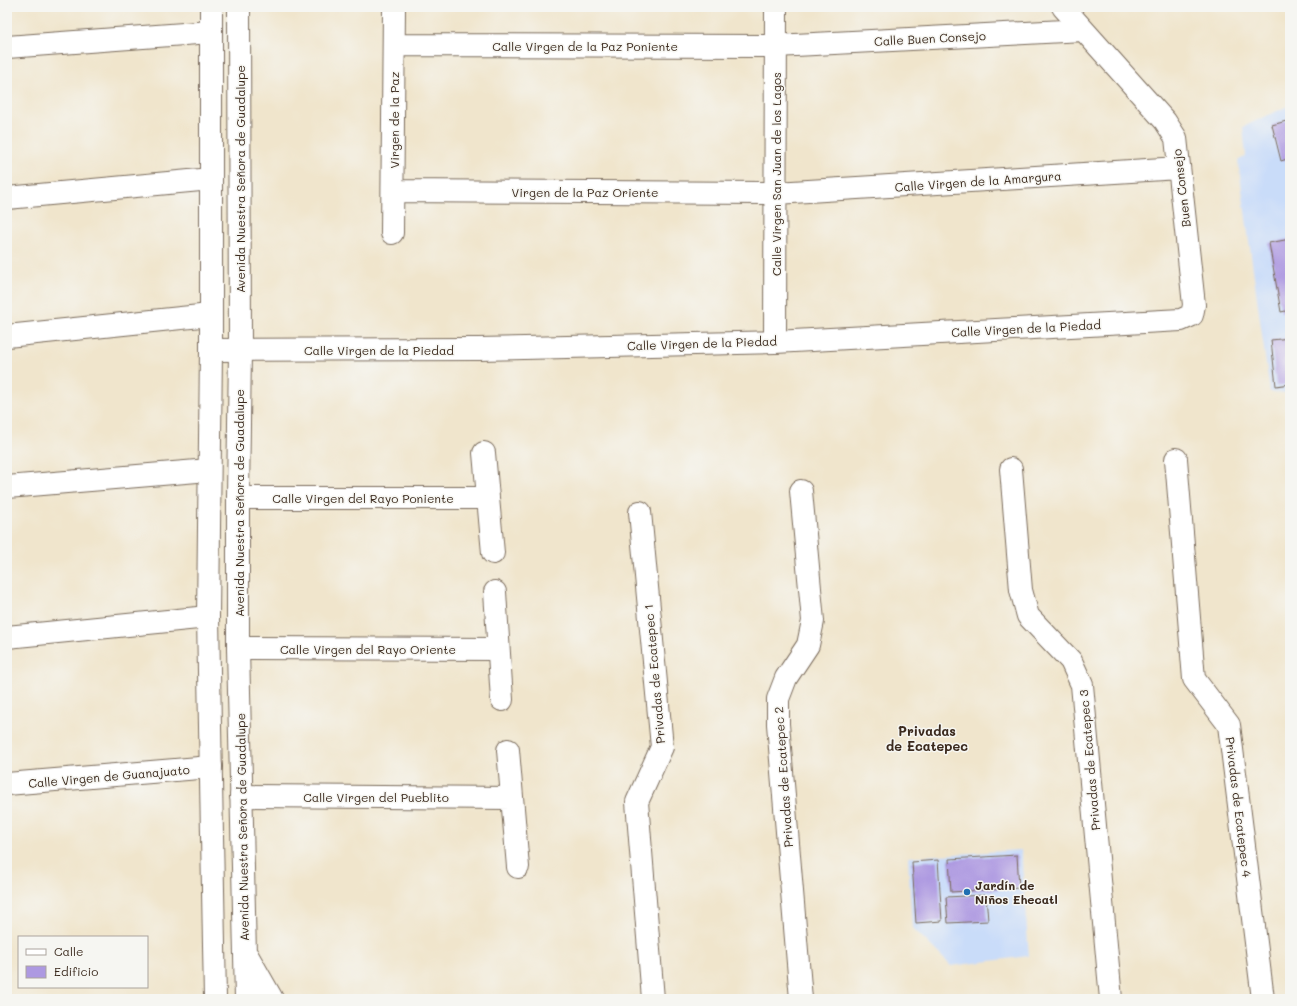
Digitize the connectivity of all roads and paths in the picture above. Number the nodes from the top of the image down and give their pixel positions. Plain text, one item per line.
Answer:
1 (210, 7) edge
2 (239, 7) edge
3 (394, 7) edge
4 (776, 7) edge
5 (1063, 7) edge
6 (1083, 30) junction
7 (211, 32) junction
8 (394, 45) junction
9 (776, 46) junction
10 (7, 47) edge
11 (1179, 168) junction
12 (211, 179) junction
13 (393, 191) junction
14 (776, 193) junction
15 (7, 198) edge
16 (392, 233) dead end
17 (210, 315) junction
18 (1192, 315) joint
19 (7, 336) edge
20 (775, 342) junction
21 (211, 350) junction
22 (240, 350) junction
23 (484, 454) dead end
24 (1176, 459) dead end
25 (1010, 469) dead end
26 (209, 470) junction
27 (7, 487) edge
28 (800, 491) dead end
29 (238, 498) junction
30 (488, 498) junction
31 (640, 512) dead end
32 (493, 553) dead end
33 (495, 592) dead end
34 (208, 617) junction
35 (7, 637) edge
36 (238, 648) junction
37 (498, 649) junction
38 (502, 700) dead end
39 (508, 750) dead end
40 (211, 767) junction
41 (7, 784) edge
42 (241, 796) junction
43 (512, 798) junction
44 (518, 867) dead end
45 (245, 953) junction
46 (215, 999) edge
47 (246, 999) edge
48 (272, 999) edge
49 (652, 999) edge
50 (801, 999) edge
51 (1111, 999) edge
52 (1263, 999) edge

1 - 7 street
2 - 22 street, Avenida Nuestra Señora de Guadalupe
3 - 8 street, Virgen de la Paz
4 - 9 street, Calle Virgen San Juan de los Lagos
5 - 6 street, Buen Consejo
6 - 9 street, Calle Buen Consejo
6 - 11 street, Buen Consejo
7 - 10 street
7 - 12 street
8 - 9 street, Calle Virgen de la Paz Poniente
8 - 13 street, Virgen de la Paz
9 - 14 street, Calle Virgen San Juan de los Lagos
11 - 14 street, Calle Virgen de la Amargura
11 - 18 street, Buen Consejo
12 - 15 street
12 - 17 street
13 - 14 street, Virgen de la Paz Oriente
13 - 16 street, Virgen de la Paz
14 - 20 street, Calle Virgen San Juan de los Lagos
17 - 19 street
17 - 21 street
18 - 20 street, Calle Virgen de la Piedad
20 - 22 street, Calle Virgen de la Piedad
21 - 22 street, Calle Virgen de la Piedad
21 - 26 street
22 - 29 street, Avenida Nuestra Señora de Guadalupe
23 - 30 street
24 - 52 street, Privadas de Ecatepec 4
25 - 51 street, Privadas de Ecatepec 3
26 - 27 street
26 - 34 street
28 - 50 street, Privadas de Ecatepec 2
29 - 30 street, Calle Virgen del Rayo Poniente
29 - 36 street, Avenida Nuestra Señora de Guadalupe
30 - 32 street
31 - 49 street, Privadas de Ecatepec 1
33 - 37 street
34 - 35 street
34 - 40 street
36 - 37 street, Calle Virgen del Rayo Oriente
36 - 42 street, Avenida Nuestra Señora de Guadalupe
37 - 38 street
39 - 43 street
40 - 41 street, Calle Virgen de Guanajuato
40 - 46 street
42 - 43 street, Calle Virgen del Pueblito
42 - 45 street, Avenida Nuestra Señora de Guadalupe
43 - 44 street
45 - 47 street, Avenida Nuestra Señora de Guadalupe
45 - 48 street

